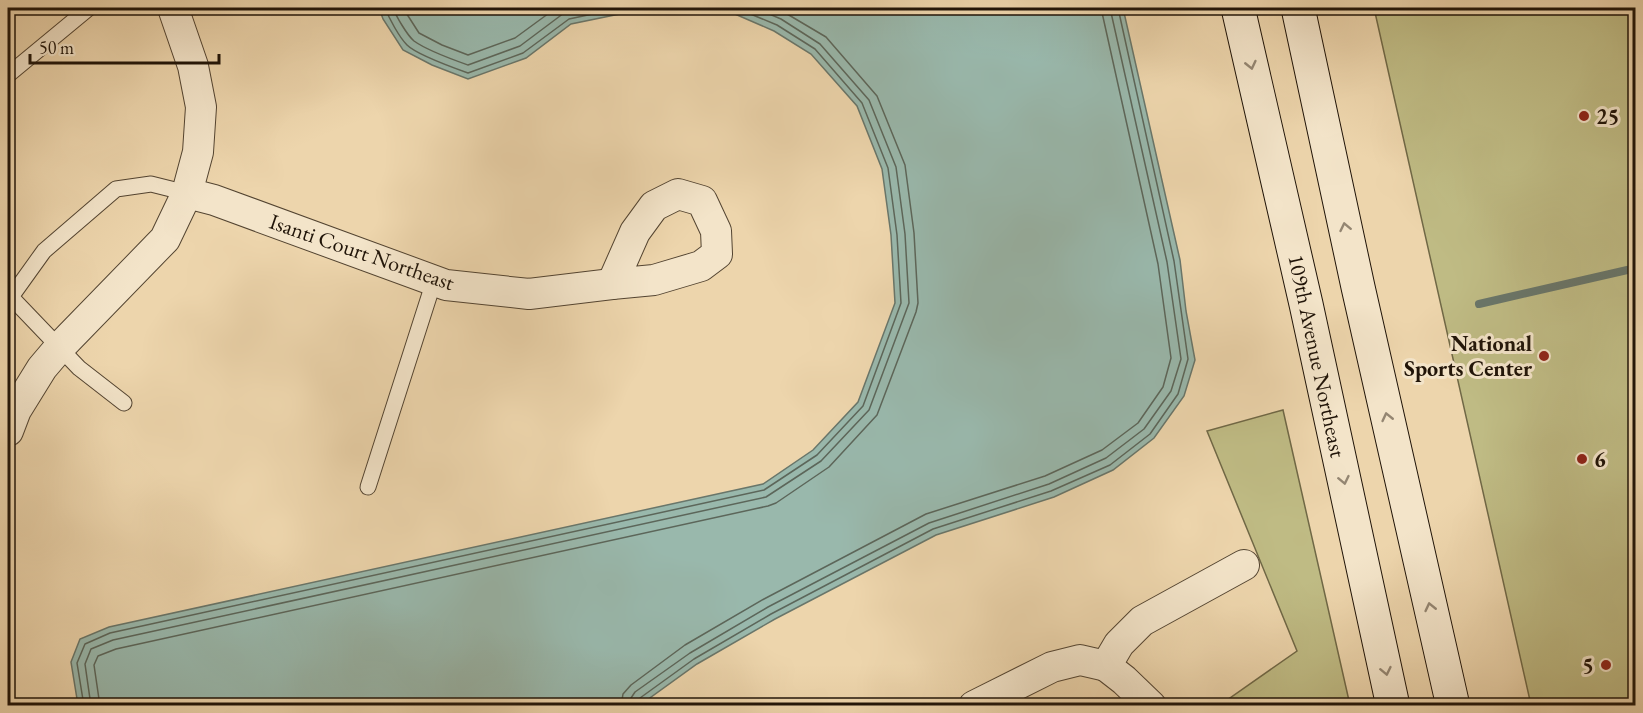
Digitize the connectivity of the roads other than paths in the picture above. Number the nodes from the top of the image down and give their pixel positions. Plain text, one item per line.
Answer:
1 (89, 8) edge
2 (173, 8) edge
3 (1238, 8) edge
4 (1298, 8) edge
5 (8, 75) edge
6 (187, 193) junction
7 (434, 281) junction
8 (612, 284) dead end
9 (9, 296) edge
10 (59, 348) junction
11 (124, 403) dead end
12 (8, 431) edge
13 (368, 486) dead end
14 (1244, 565) dead end
15 (1106, 666) junction
16 (976, 705) edge
17 (1150, 705) edge
18 (1393, 705) edge
19 (1453, 705) edge

1 - 5 lane
2 - 6 street
3 -> 18 main road, 109th Avenue Northeast
19 -> 4 main road
6 - 7 street, Isanti Court Northeast
6 - 9 lane
6 - 10 street
7 - 8 street, Isanti Court Northeast
7 - 13 lane
9 - 10 lane
10 - 11 lane
10 - 12 street
14 - 15 street
15 - 16 street
15 - 17 street

